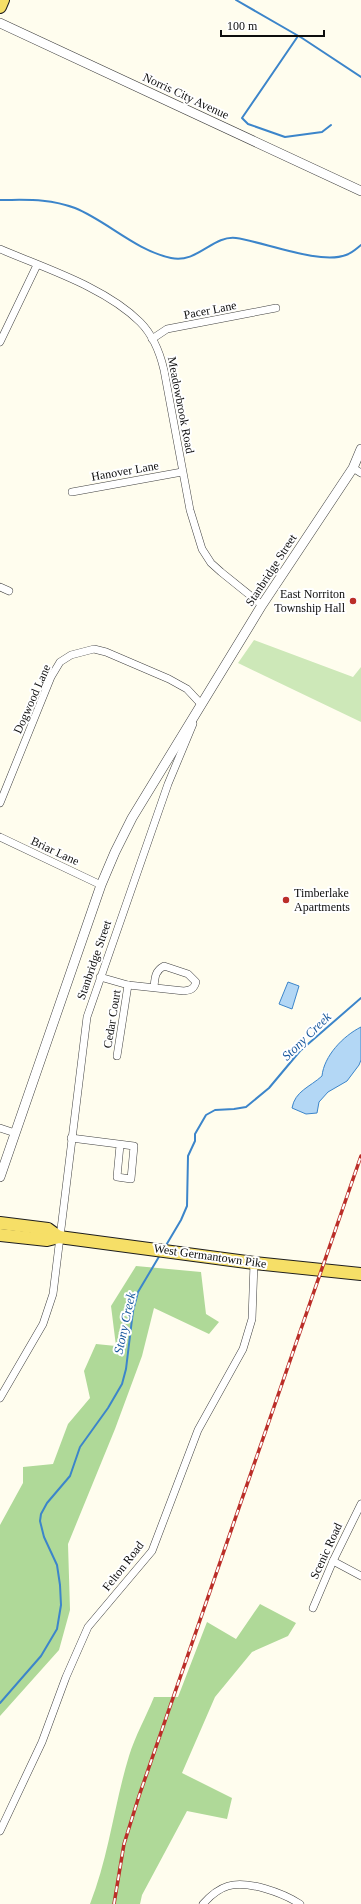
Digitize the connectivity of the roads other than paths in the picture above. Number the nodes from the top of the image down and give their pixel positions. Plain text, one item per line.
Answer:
1 (3, 0) edge
2 (0, 7) edge
3 (0, 23) edge
4 (361, 191) edge
5 (0, 249) edge
6 (37, 265) junction
7 (276, 308) dead end
8 (152, 338) junction
9 (0, 342) edge
10 (361, 449) edge
11 (357, 470) edge
12 (182, 472) junction
13 (72, 492) dead end
14 (0, 587) edge
15 (9, 591) dead end
16 (262, 605) junction
17 (201, 704) junction
18 (0, 803) edge
19 (0, 837) edge
20 (101, 885) junction
21 (100, 977) junction
22 (128, 985) junction
23 (154, 986) junction
24 (117, 1056) dead end
25 (0, 1128) edge
26 (15, 1133) junction
27 (71, 1138) junction
28 (120, 1145) junction
29 (0, 1177) edge
30 (0, 1223) edge
31 (0, 1235) edge
32 (59, 1236) junction
33 (254, 1263) junction
34 (361, 1274) edge
35 (0, 1398) edge
36 (361, 1504) edge
37 (332, 1561) junction
38 (361, 1576) edge
39 (313, 1608) dead end
40 (0, 1831) edge
41 (203, 1904) edge
42 (300, 1904) edge

1 - 2 main road
3 - 4 street, Norris City Avenue
5 - 6 street, Meadowbrook Road
6 - 8 street, Meadowbrook Road
6 - 9 street
7 - 8 street, Pacer Lane
8 - 12 street, Meadowbrook Road
10 - 11 street, Stanbridge Street
11 - 16 street, Stanbridge Street
12 - 13 street, Hanover Lane
12 - 16 street, Meadowbrook Road
14 - 15 street
16 - 17 street, Stanbridge Street
17 - 18 street, Dogwood Lane
17 - 20 street, Stanbridge Street
17 - 21 street, Stanbridge Street
19 - 20 street, Briar Lane
20 - 26 street, Stanbridge Street
21 - 22 street
21 - 27 street, Stanbridge Street
22 - 23 street
22 - 24 street, Cedar Court
23 - 23 street
25 - 26 street
26 - 29 street, Stanbridge Street
27 - 28 street
27 - 32 street, Stanbridge Street
28 - 28 street
30 - 32 main road, West Germantown Pike
31 - 32 main road, West Germantown Pike
32 - 33 main road, West Germantown Pike
32 - 35 street, Stanbridge Street
33 - 34 main road, West Germantown Pike
33 - 40 street, Felton Road
36 - 37 street, Scenic Road
37 - 38 street
37 - 39 street, Scenic Road
41 - 42 street

